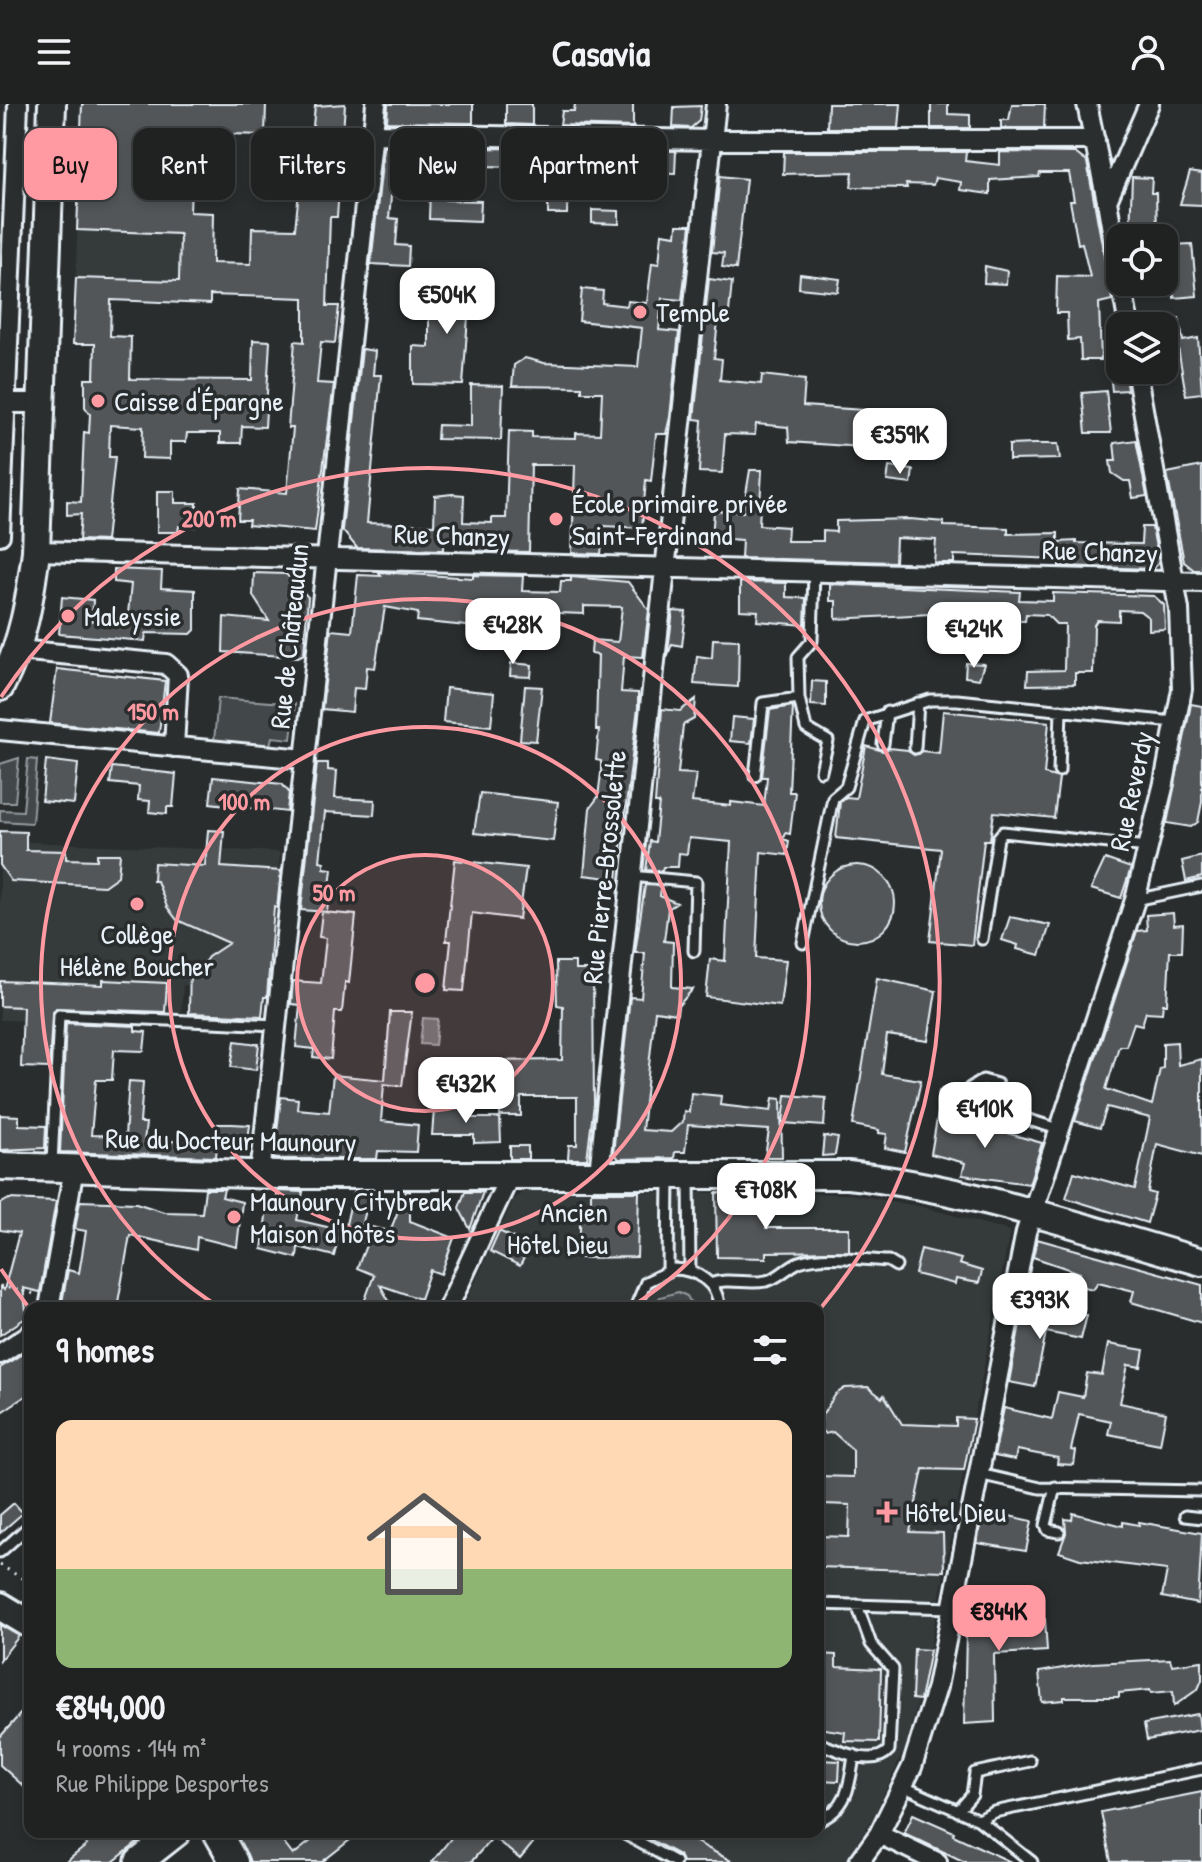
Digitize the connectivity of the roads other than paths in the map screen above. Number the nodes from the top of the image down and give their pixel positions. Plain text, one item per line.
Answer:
1 (18, 104) edge
2 (52, 104) edge
3 (376, 104) edge
4 (716, 104) edge
5 (1087, 104) edge
6 (1149, 104) edge
7 (374, 128) edge
8 (374, 134) edge
9 (712, 140) junction
10 (1095, 140) junction
11 (366, 200) edge
12 (1107, 201) junction
13 (1111, 224) edge
14 (1139, 384) edge
15 (2, 403) edge
16 (42, 403) junction
17 (0, 535) edge
18 (36, 551) junction
19 (325, 559) junction
20 (664, 567) junction
21 (814, 571) junction
22 (1175, 581) junction
23 (1202, 582) edge
24 (18, 650) junction
25 (0, 687) edge
26 (799, 698) junction
27 (918, 703) junction
28 (1061, 710) junction
29 (887, 712) junction
30 (1174, 722) junction
31 (0, 730) edge
32 (883, 744) dead end
33 (174, 747) junction
34 (915, 748) dead end
35 (305, 759) junction
36 (821, 771) dead end
37 (1059, 771) dead end
38 (755, 776) dead end
39 (1148, 847) junction
40 (631, 876) junction
41 (1202, 886) edge
42 (1135, 900) junction
43 (982, 939) dead end
44 (803, 943) dead end
45 (694, 951) dead end
46 (275, 1025) junction
47 (970, 1088) dead end
48 (945, 1094) dead end
49 (1000, 1111) junction
50 (1058, 1129) junction
51 (0, 1166) edge
52 (63, 1168) junction
53 (599, 1173) junction
54 (679, 1173) junction
55 (260, 1175) junction
56 (510, 1175) junction
57 (1033, 1212) junction
58 (1202, 1262) edge
59 (896, 1266) dead end
60 (668, 1269) junction
61 (690, 1270) junction
62 (710, 1284) junction
63 (50, 1302) edge
64 (451, 1302) edge
65 (638, 1302) edge
66 (717, 1302) edge
67 (24, 1338) edge
68 (0, 1354) edge
69 (979, 1474) junction
70 (1055, 1487) junction
71 (1202, 1491) edge
72 (1185, 1516) dead end
73 (1202, 1518) edge
74 (24, 1532) edge
75 (1059, 1532) dead end
76 (0, 1552) edge
77 (824, 1604) edge
78 (857, 1605) junction
79 (0, 1606) edge
80 (952, 1608) junction
81 (24, 1620) edge
82 (824, 1745) edge
83 (854, 1755) junction
84 (1030, 1761) dead end
85 (1202, 1769) edge
86 (902, 1786) junction
87 (958, 1811) junction
88 (824, 1817) edge
89 (979, 1820) junction
90 (879, 1834) junction
91 (169, 1838) edge
92 (220, 1838) edge
93 (632, 1838) edge
94 (139, 1862) edge
95 (234, 1862) edge
96 (675, 1862) edge
97 (859, 1862) edge
98 (937, 1862) edge
99 (1032, 1862) edge

1 - 15 street
2 - 16 main road
3 - 7 street, Rue de Châteaudun
4 - 9 street, Rue Pierre-Brossolette
5 - 10 street
6 - 12 street
8 - 9 street
9 - 10 street
9 - 20 street, Rue Pierre-Brossolette
10 - 12 street
11 - 19 street, Rue de Châteaudun
12 - 13 street
14 - 22 street, Rue Reverdy
15 - 16 street
15 - 17 street
16 - 18 main road
18 - 19 street, Rue Chanzy
18 - 24 main road
19 - 20 street, Rue Chanzy
19 - 35 street, Rue de Châteaudun
20 - 21 street, Rue Chanzy
20 - 40 street, Rue Pierre-Brossolette
21 - 22 street, Rue Chanzy
21 - 26 lane
22 - 23 street, Rue Chanzy
22 - 30 street, Rue Reverdy
24 - 25 main road
24 - 33 street
26 - 36 lane
26 - 38 lane
27 - 28 lane
27 - 29 lane
27 - 34 lane
28 - 30 lane
28 - 37 lane
29 - 32 lane
29 - 44 lane
30 - 39 street, Rue Reverdy
31 - 33 street
33 - 35 street
35 - 46 street, Rue de Châteaudun
39 - 42 street, Rue Reverdy
39 - 43 lane
40 - 45 lane
40 - 53 street, Rue Pierre-Brossolette
41 - 42 lane
42 - 50 street, Rue Reverdy
46 - 52 lane
46 - 55 street, Rue de Châteaudun
47 - 49 lane
48 - 49 lane
49 - 50 lane
50 - 57 street, Rue Reverdy
51 - 52 main road, Rue du Docteur Maunoury
52 - 55 main road, Rue du Docteur Maunoury
52 - 63 street
53 - 54 main road, Rue du Docteur Maunoury
53 - 56 main road, Rue du Docteur Maunoury
54 - 57 main road, Rue du Docteur Maunoury
54 - 60 lane
54 - 61 lane
55 - 56 main road, Rue du Docteur Maunoury
56 - 64 street
57 - 58 main road, Rue du Docteur Maunoury
57 - 69 street, Rue Reverdy
59 - 62 lane
60 - 61 lane
60 - 65 lane
61 - 62 lane
62 - 66 lane
67 - 68 street
69 - 70 lane
69 - 80 street, Rue Reverdy
70 - 71 lane
70 - 75 lane
72 - 73 lane
74 - 76 lane
77 - 78 lane
78 - 80 lane
78 - 83 lane
79 - 81 main road
80 - 86 street, Rue Reverdy
82 - 83 lane
83 - 88 lane
84 - 87 lane
85 - 89 lane
86 - 87 lane
86 - 90 street, Rue Reverdy
87 - 89 lane
89 - 99 lane
90 - 97 street, Rue Reverdy
90 - 98 street
91 - 94 main road
92 - 95 main road
93 - 96 lane

